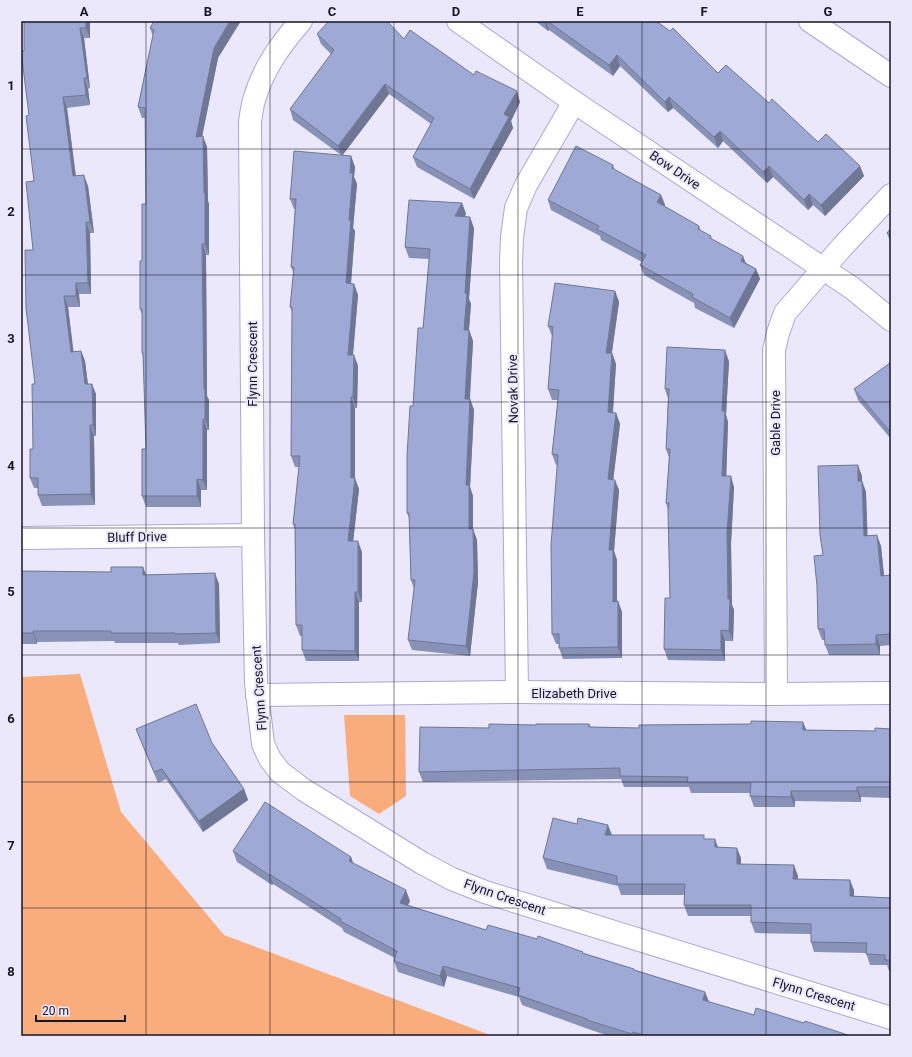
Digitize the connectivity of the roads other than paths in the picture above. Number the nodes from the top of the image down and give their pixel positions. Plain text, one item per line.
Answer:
1 (301, 21) edge
2 (458, 21) edge
3 (810, 21) edge
4 (891, 76) edge
5 (574, 102) junction
6 (891, 195) edge
7 (824, 269) junction
8 (891, 320) edge
9 (253, 535) junction
10 (21, 538) edge
11 (517, 692) junction
12 (776, 694) junction
13 (891, 694) edge
14 (257, 695) junction
15 (891, 1018) edge

1 - 9 street, Flynn Crescent
2 - 5 street, Bow Drive
3 - 4 street
5 - 7 street, Bow Drive
5 - 11 street, Novak Drive
6 - 7 street, Gable Drive
7 - 8 street, Bow Drive
7 - 12 street, Gable Drive
9 - 10 street, Bluff Drive
9 - 14 street, Flynn Crescent
11 - 12 street, Elizabeth Drive
11 - 14 street, Elizabeth Drive
12 - 13 street, Elizabeth Drive
14 - 15 street, Flynn Crescent

